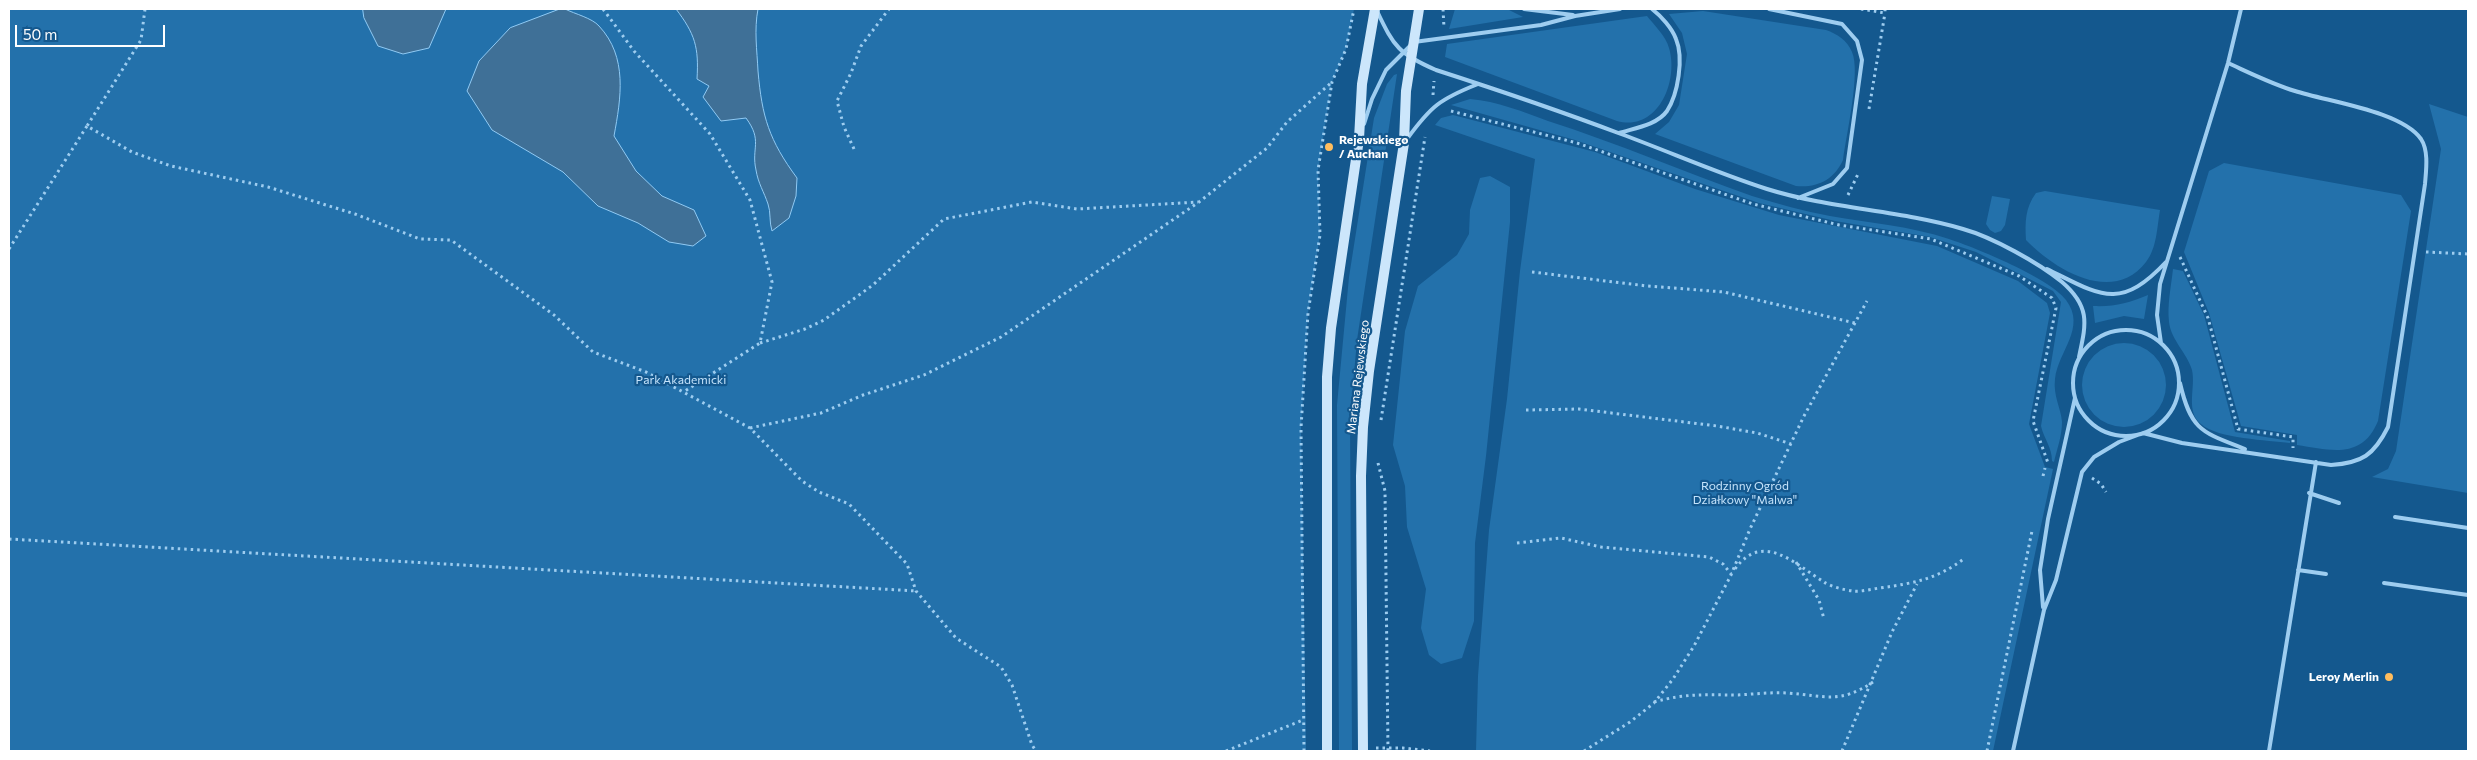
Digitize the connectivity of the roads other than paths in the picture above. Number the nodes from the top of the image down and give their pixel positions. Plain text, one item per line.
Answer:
1 (1375, 9) edge
2 (1419, 9) edge
3 (1524, 9) edge
4 (1620, 9) edge
5 (1652, 9) edge
6 (1769, 9) edge
7 (2241, 9) edge
8 (1575, 16) junction
9 (1414, 42) junction
10 (1402, 52) junction
11 (1411, 59) junction
12 (2228, 63) junction
13 (1478, 84) junction
14 (1619, 133) junction
15 (1359, 139) junction
16 (1404, 143) junction
17 (1798, 198) junction
18 (2023, 257) junction
19 (2168, 260) junction
20 (2161, 343) junction
21 (2079, 357) junction
22 (2179, 380) junction
23 (2075, 398) junction
24 (2144, 434) junction
25 (2252, 452) junction
26 (2316, 462) junction
27 (2309, 493) junction
28 (2339, 503) dead end
29 (2395, 517) dead end
30 (2468, 528) edge
31 (2298, 570) junction
32 (2326, 574) dead end
33 (2384, 583) dead end
34 (2468, 594) edge
35 (2044, 610) junction
36 (1363, 750) edge
37 (1327, 751) edge
38 (2013, 751) edge
39 (2269, 751) edge

1 - 10 lane
1 - 15 street, Mariana Rejewskiego
2 - 9 street, Mariana Rejewskiego
3 - 8 lane
4 - 8 lane
5 - 14 lane
6 - 17 lane
7 - 12 lane
8 - 9 lane
9 - 10 lane
9 - 11 street, Mariana Rejewskiego
10 - 11 lane
10 - 15 lane
11 - 13 lane
11 - 16 street, Mariana Rejewskiego
12 - 19 lane
12 - 26 lane
13 - 14 lane
13 - 16 lane
14 - 17 lane
15 - 37 street, Mariana Rejewskiego
16 - 36 street, Mariana Rejewskiego
17 - 18 lane
18 - 19 lane
18 - 21 lane
19 - 20 lane
20 - 21 lane
20 - 22 lane
21 - 23 lane
22 - 24 lane
22 - 25 lane
23 - 24 lane
23 - 35 lane
24 - 25 lane
24 - 35 lane
25 - 26 lane
26 - 27 lane
27 - 28 lane
27 - 31 lane
29 - 30 lane
31 - 32 lane
31 - 39 lane
33 - 34 lane
35 - 38 lane

